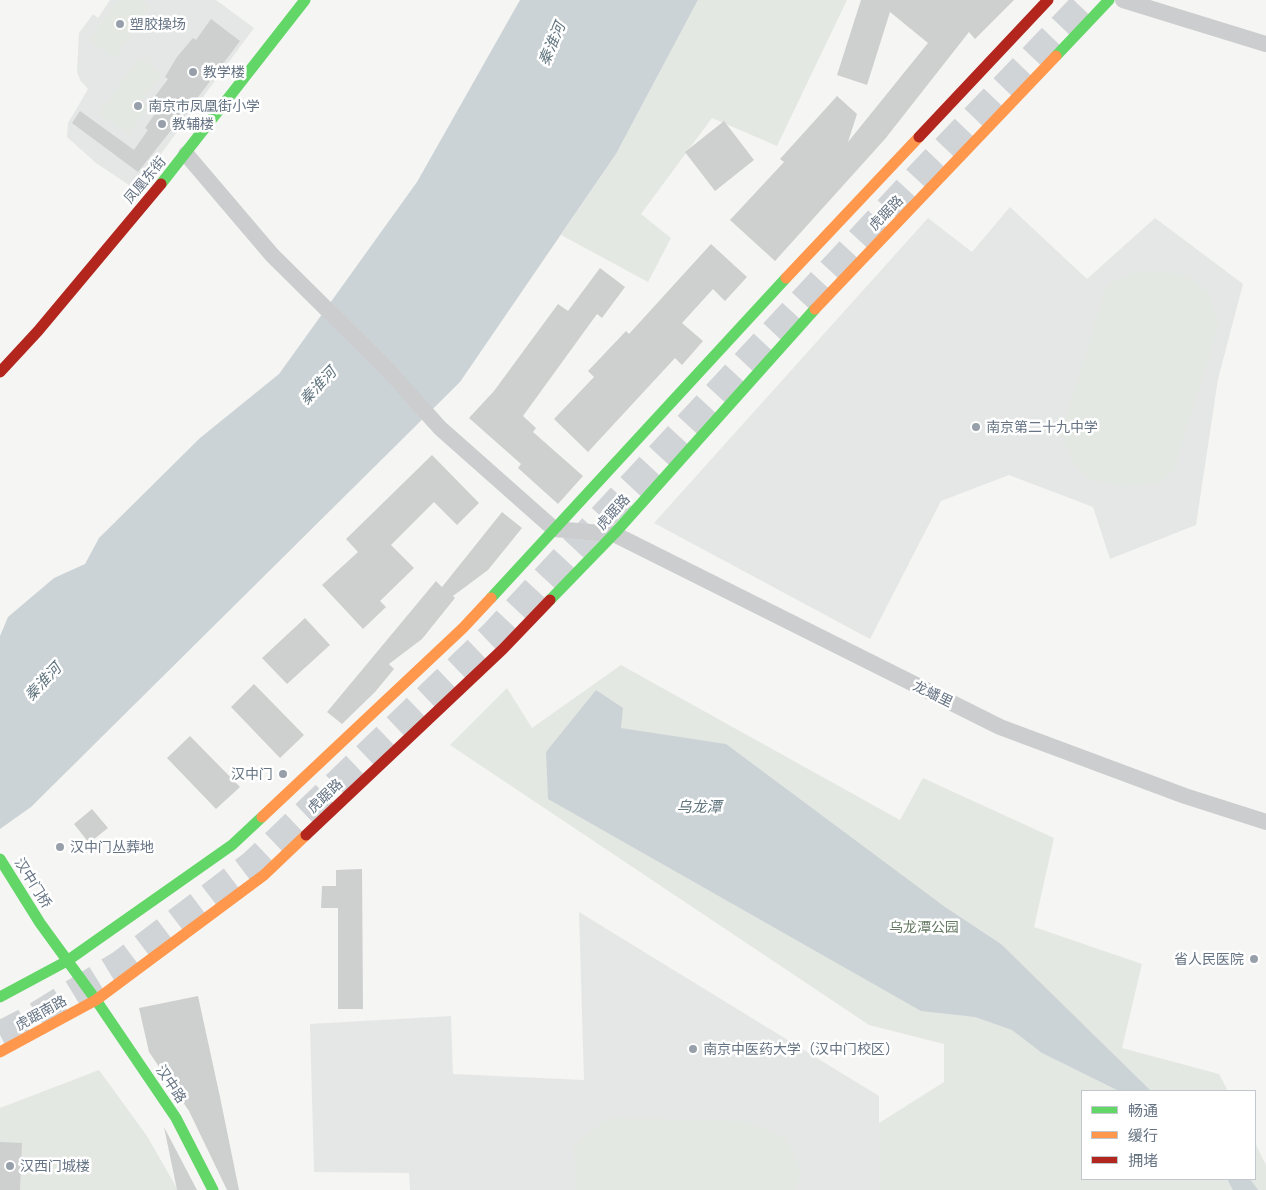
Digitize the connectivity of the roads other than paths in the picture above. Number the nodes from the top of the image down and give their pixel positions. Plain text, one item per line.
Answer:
1 (305, 0) edge
2 (1048, 0) edge
3 (1109, 0) edge
4 (1122, 0) edge
5 (1266, 44) edge
6 (186, 154) junction
7 (0, 372) edge
8 (554, 529) junction
9 (614, 534) junction
10 (1266, 822) edge
11 (0, 859) edge
12 (67, 961) junction
13 (0, 997) edge
14 (96, 1000) junction
15 (0, 1052) edge
16 (213, 1190) edge

1 - 6 main road, 凤凰东街
2 - 8 main road, 虎踞路
3 - 9 main road, 虎踞路
4 - 5 street
6 - 7 main road, 凤凰东街
6 - 8 street
8 - 9 street
8 - 12 main road, 虎踞路
9 - 10 street, 龙蟠里
9 - 14 main road, 虎踞路
11 - 12 main road, 汉中门桥
12 - 13 main road
12 - 14 main road, 汉中路
14 - 15 main road, 虎踞南路
14 - 16 main road, 汉中路

